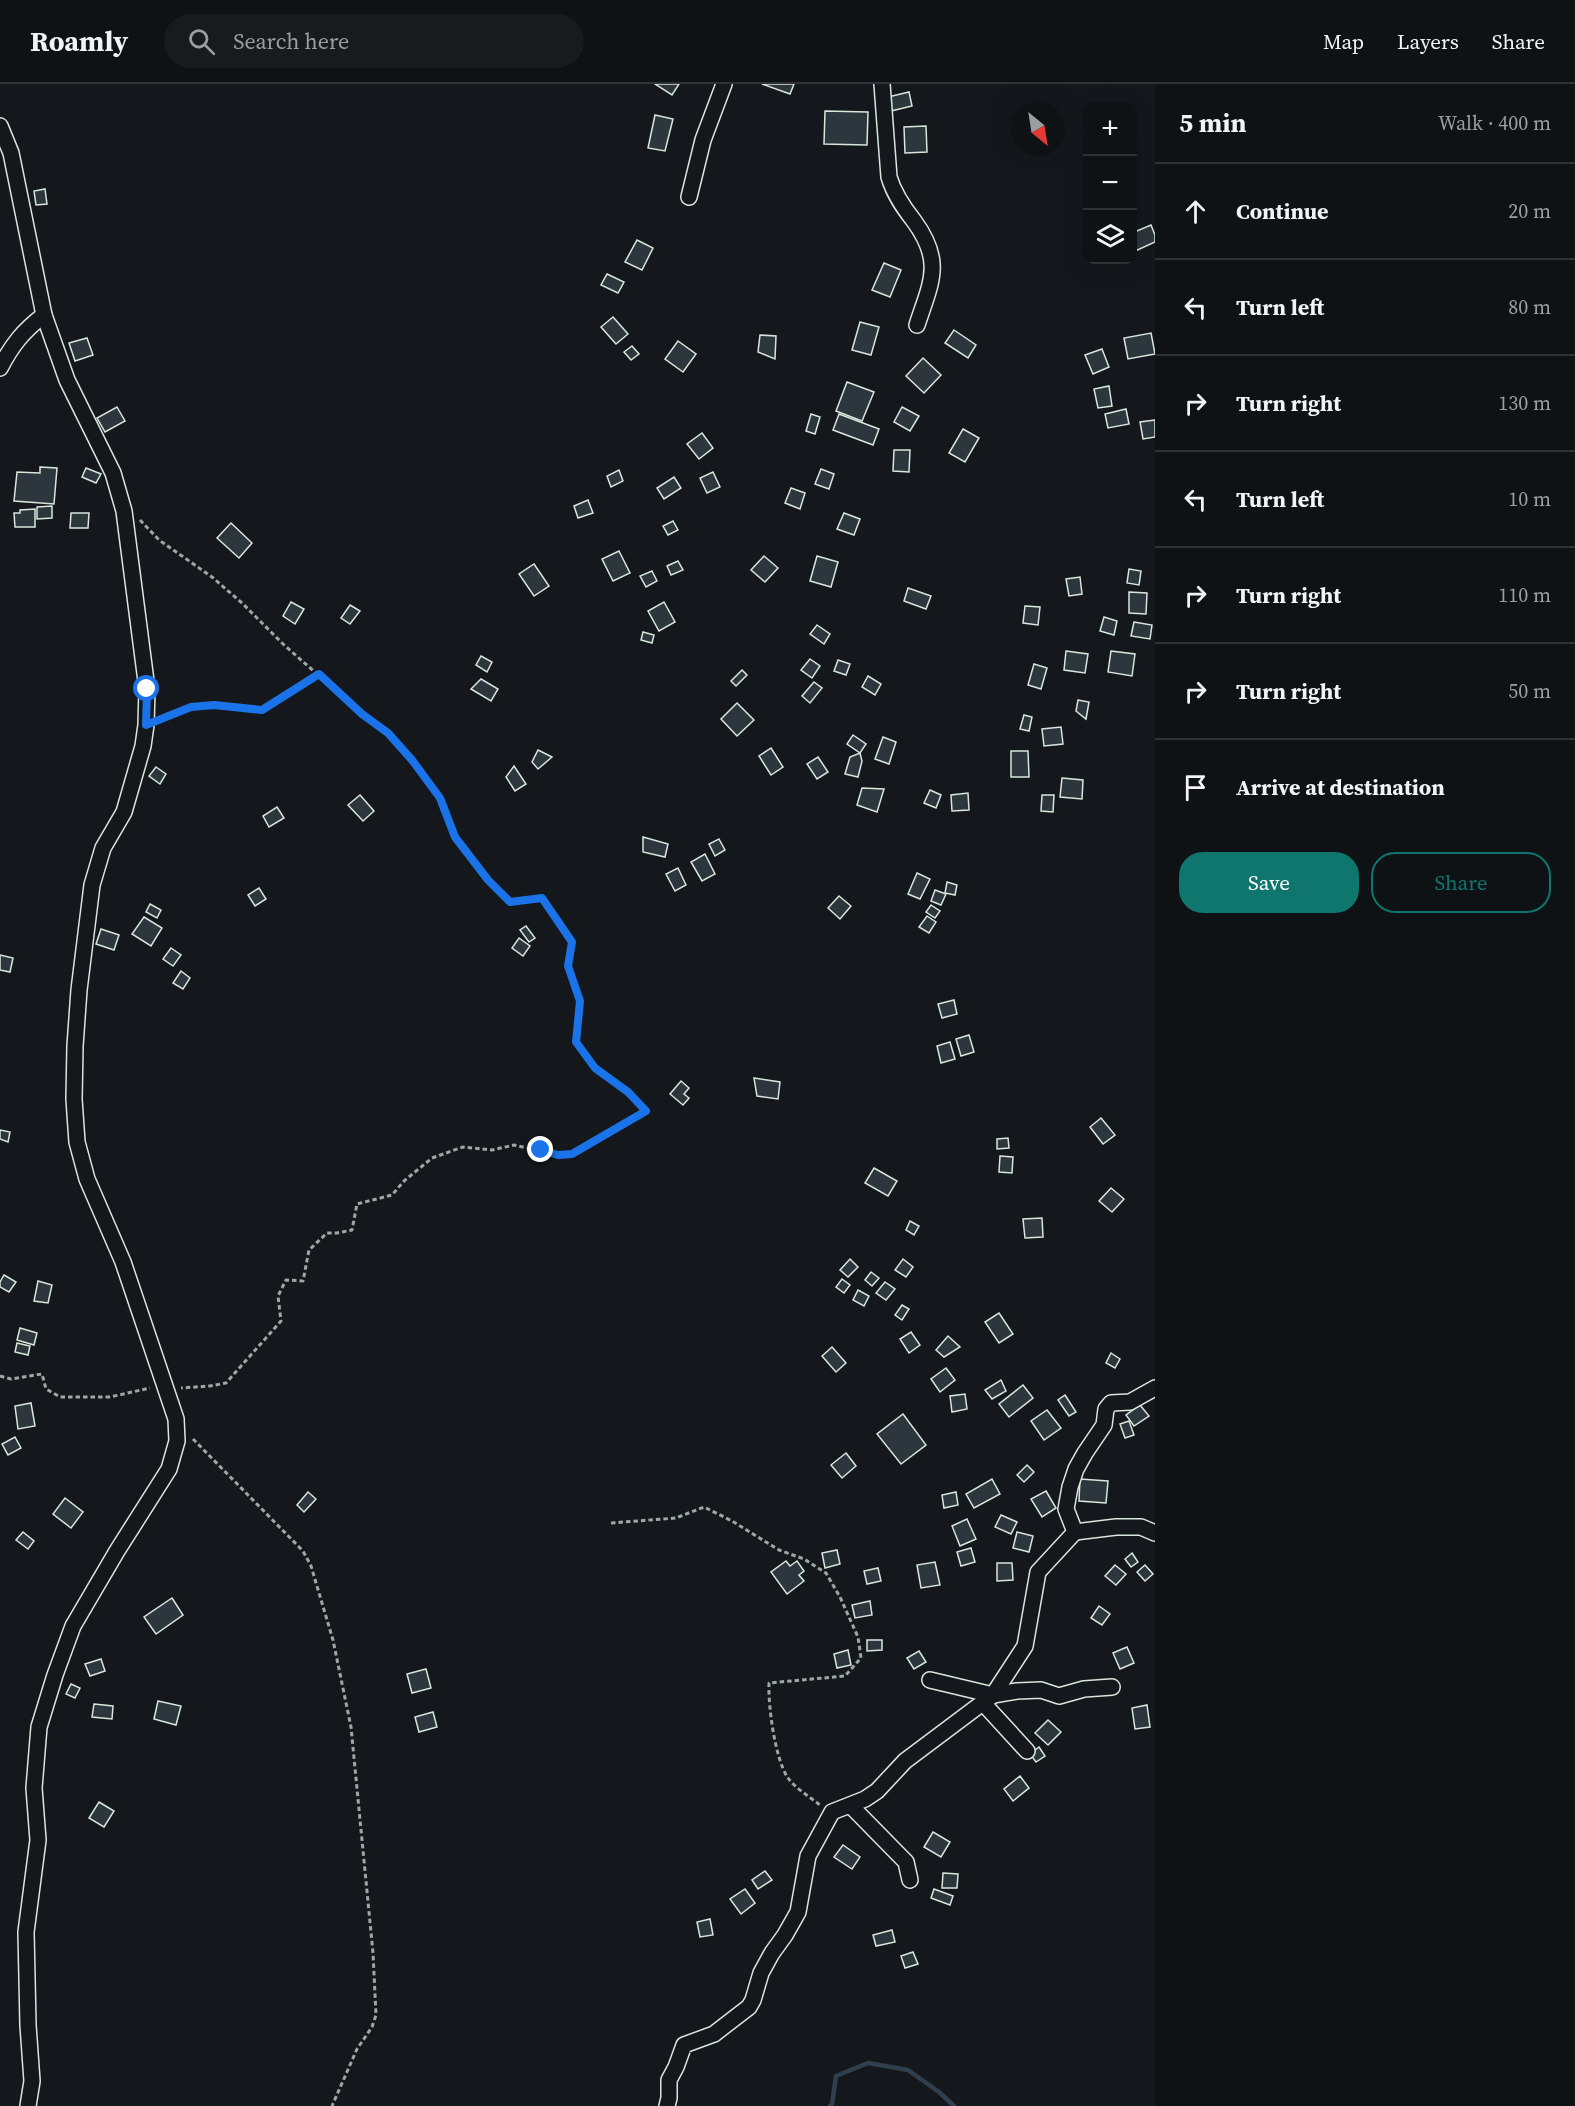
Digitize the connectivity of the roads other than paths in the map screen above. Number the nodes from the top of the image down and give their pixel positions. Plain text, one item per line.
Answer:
1 (724, 84) edge
2 (882, 84) edge
3 (0, 126) edge
4 (689, 197) dead end
5 (44, 315) junction
6 (917, 325) dead end
7 (0, 368) edge
8 (1155, 1388) edge
9 (1075, 1532) junction
10 (1155, 1533) edge
11 (930, 1680) dead end
12 (1112, 1687) dead end
13 (988, 1699) junction
14 (1028, 1751) dead end
15 (851, 1806) junction
16 (910, 1880) dead end
17 (28, 2106) edge
18 (666, 2106) edge

1 - 4 street
2 - 6 street
3 - 5 street
5 - 7 street
5 - 17 street
8 - 9 street
9 - 10 street
9 - 13 street
11 - 13 street
12 - 13 street
13 - 14 street
13 - 15 street
15 - 16 street
15 - 18 street

